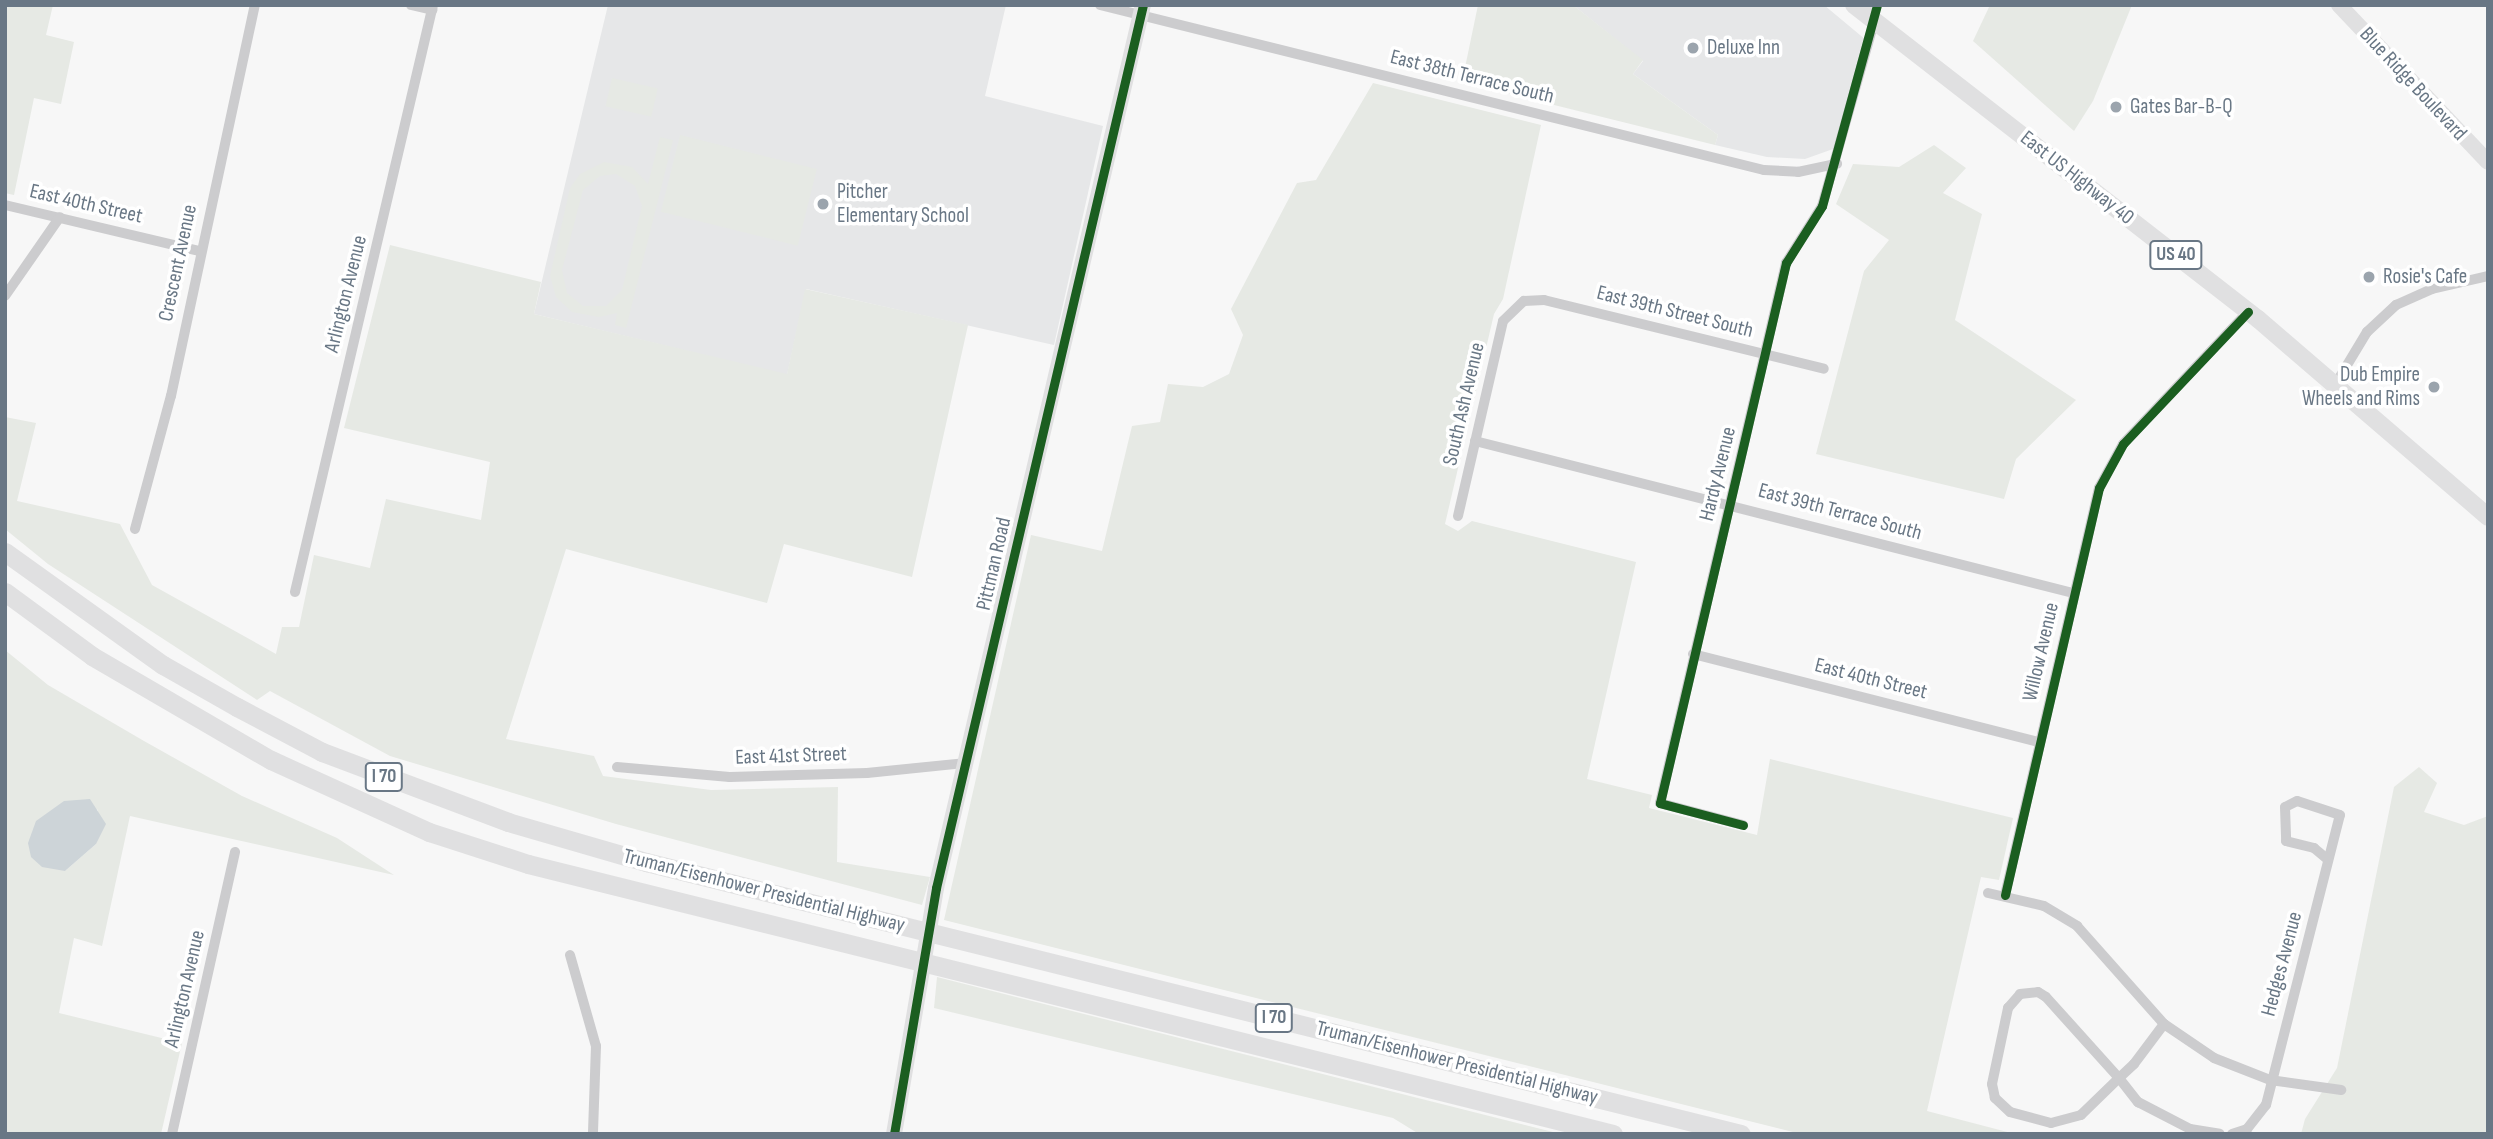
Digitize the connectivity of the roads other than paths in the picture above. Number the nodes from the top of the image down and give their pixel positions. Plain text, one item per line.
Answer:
1 (255, 5) edge
2 (411, 5) edge
3 (1100, 5) edge
4 (1854, 5) edge
5 (2339, 5) edge
6 (433, 8) edge
7 (1142, 10) edge
8 (1875, 13) edge
9 (2488, 162) edge
10 (1837, 164) junction
11 (5, 205) edge
12 (61, 217) junction
13 (199, 251) junction
14 (2488, 276) edge
15 (5, 296) edge
16 (1516, 306) joint
17 (2248, 312) junction
18 (1765, 354) junction
19 (1824, 369) dead end
20 (2335, 385) junction
21 (1475, 441) junction
22 (1728, 503) junction
23 (1458, 516) dead end
24 (2488, 517) edge
25 (135, 528) dead end
26 (5, 552) edge
27 (5, 592) edge
28 (295, 592) dead end
29 (2073, 593) junction
30 (1693, 654) junction
31 (2039, 742) junction
32 (965, 763) junction
33 (617, 767) dead end
34 (1743, 825) dead end
35 (235, 852) dead end
36 (2326, 858) junction
37 (1988, 893) dead end
38 (2005, 895) junction
39 (570, 955) dead end
40 (2164, 1024) junction
41 (2119, 1078) junction
42 (2270, 1080) junction
43 (2342, 1090) dead end
44 (172, 1134) edge
45 (593, 1134) edge
46 (894, 1134) edge
47 (1613, 1134) edge
48 (1741, 1134) edge
49 (2220, 1134) edge
50 (2232, 1134) edge

1 - 13 street, Crescent Avenue
2 - 6 street
3 - 7 street, East 38th Terrace South
4 - 8 main road, East US Highway 40 / US 40
5 - 9 street, Blue Ridge Boulevard
6 - 28 street, Arlington Avenue
7 - 10 street, East 38th Terrace South
7 - 32 street, Pittman Road
8 - 10 street, Hardy Avenue
8 - 17 main road, East US Highway 40 / US 40
10 - 18 street, Hardy Avenue
11 - 12 street, East 40th Street
12 - 13 street, East 40th Street
12 - 15 street
13 - 25 street, Crescent Avenue
14 - 20 street
16 - 18 street, East 39th Street South
16 - 21 street, South Ash Avenue
17 - 20 main road, East US Highway 40 / US 40
17 - 29 street, Willow Avenue
18 - 19 street, East 39th Street South
18 - 22 street, Hardy Avenue
20 - 24 main road, East US Highway 40 / US 40
21 - 22 street, East 39th Terrace South
21 - 23 street, South Ash Avenue
22 - 29 street, East 39th Terrace South
22 - 30 street, Hardy Avenue
26 - 48 highway, Truman/Eisenhower Presidential Highway / I 70
27 - 47 highway, Truman/Eisenhower Presidential Highway / I 70
29 - 31 street, Willow Avenue
30 - 31 street, East 40th Street
30 - 34 street, Hardy Avenue
31 - 38 street, Willow Avenue
32 - 33 street, East 41st Street
32 - 46 street, Pittman Road
35 - 44 street, Arlington Avenue
36 - 36 street, Hedges Avenue
36 - 42 street, Hedges Avenue
37 - 38 street
38 - 40 street
39 - 45 street
40 - 41 street
40 - 42 street
41 - 41 street
41 - 49 street
42 - 43 street
42 - 50 street

